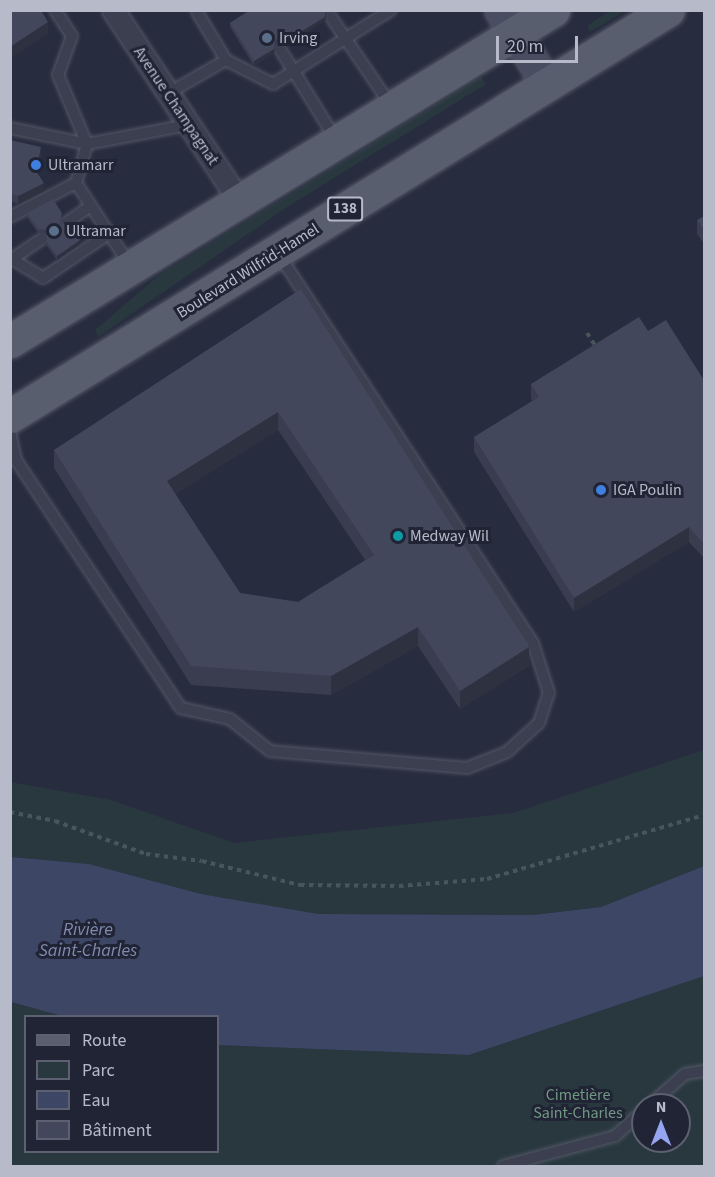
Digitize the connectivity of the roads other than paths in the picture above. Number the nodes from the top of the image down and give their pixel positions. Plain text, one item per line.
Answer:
1 (55, 10) edge
2 (113, 10) edge
3 (391, 10) edge
4 (553, 10) edge
5 (668, 10) edge
6 (197, 11) edge
7 (331, 17) dead end
8 (508, 22) edge
9 (346, 40) junction
10 (280, 49) edge
11 (226, 60) junction
12 (294, 72) junction
13 (546, 82) junction
14 (167, 95) junction
15 (394, 108) junction
16 (188, 125) junction
17 (10, 128) edge
18 (338, 142) junction
19 (87, 144) junction
20 (76, 183) junction
21 (240, 202) junction
22 (90, 206) junction
23 (10, 217) edge
24 (66, 223) edge
25 (108, 234) junction
26 (42, 239) dead end
27 (277, 252) junction
28 (11, 258) edge
29 (131, 268) junction
30 (10, 341) edge
31 (10, 416) edge
32 (10, 432) edge
33 (705, 1071) edge
34 (664, 1093) edge
35 (631, 1122) edge
36 (502, 1167) edge

1 - 19 lane
2 - 14 street, Avenue Champagnat
3 - 9 lane
4 - 8 main road
5 - 13 main road, Boulevard Wilfrid-Hamel / 138
6 - 11 lane
7 - 9 lane
8 - 13 main road
8 - 15 main road
9 - 12 lane
9 - 15 lane
10 - 12 lane
11 - 12 lane
11 - 14 lane
12 - 18 lane
13 - 27 main road, Boulevard Wilfrid-Hamel / 138
14 - 16 street, Avenue Champagnat
15 - 18 main road
16 - 19 lane
16 - 21 street, Avenue Champagnat
17 - 19 lane
18 - 21 main road
19 - 20 lane
20 - 22 lane
20 - 23 lane
21 - 29 main road
22 - 24 lane
22 - 25 lane
25 - 28 lane
25 - 29 lane
26 - 28 lane
27 - 31 main road, Boulevard Wilfrid-Hamel / 138
27 - 32 lane
29 - 30 main road
33 - 34 lane
35 - 36 lane

